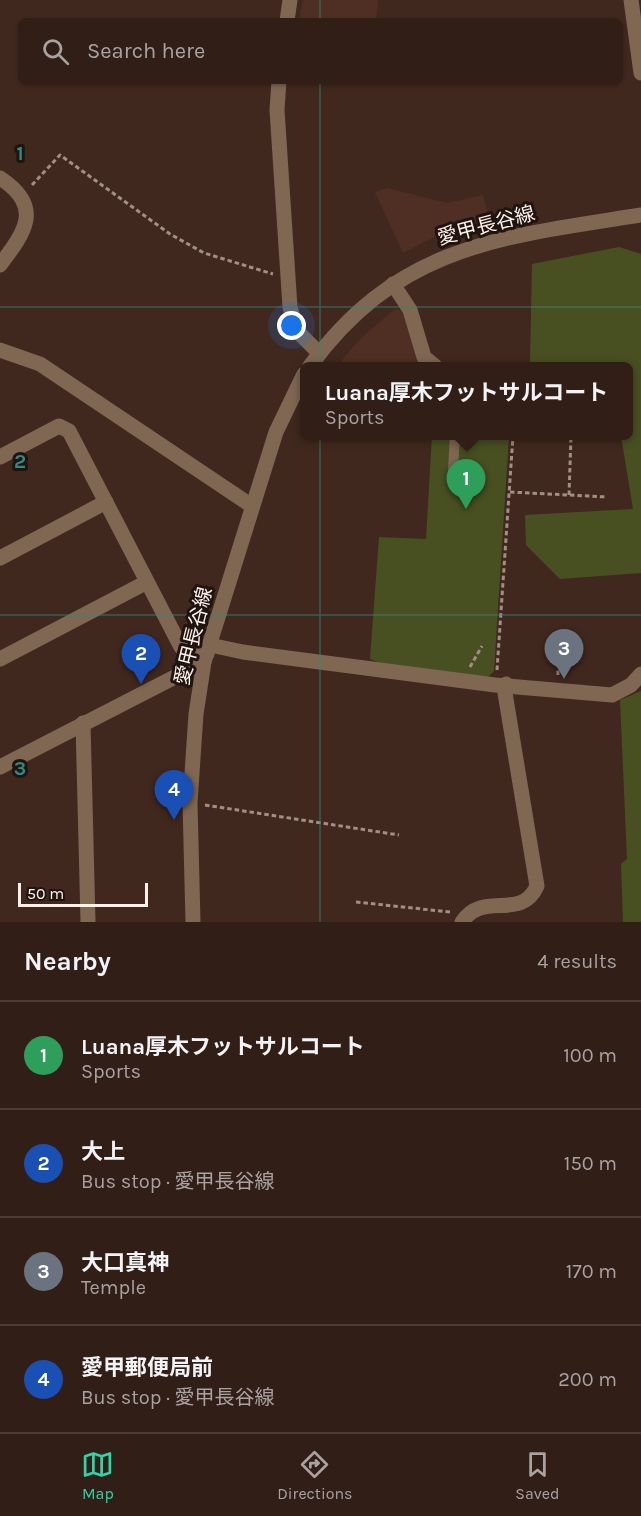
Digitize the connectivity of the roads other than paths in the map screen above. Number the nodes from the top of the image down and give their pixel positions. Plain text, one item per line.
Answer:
1 (290, 0) edge
2 (631, 0) edge
3 (287, 18) edge
4 (641, 74) edge
5 (279, 84) edge
6 (0, 178) edge
7 (641, 215) edge
8 (0, 264) edge
9 (393, 284) junction
10 (0, 350) edge
11 (319, 353) junction
12 (312, 362) edge
13 (430, 362) edge
14 (300, 382) edge
15 (455, 440) edge
16 (0, 457) edge
17 (453, 469) dead end
18 (106, 502) junction
19 (252, 506) junction
20 (0, 558) edge
21 (147, 582) junction
22 (207, 653) junction
23 (0, 659) edge
24 (641, 674) edge
25 (501, 684) junction
26 (83, 723) junction
27 (0, 767) edge
28 (464, 919) edge
29 (88, 922) edge
30 (193, 922) edge

1 - 3 street
2 - 4 street
5 - 11 street
6 - 8 street
7 - 9 street, 愛甲長谷線
9 - 11 street, 愛甲長谷線
9 - 13 street
10 - 19 street
11 - 12 street, 愛甲長谷線
14 - 19 street, 愛甲長谷線
15 - 17 lane
16 - 18 street
18 - 20 street
18 - 21 street
19 - 22 street, 愛甲長谷線
21 - 22 street
21 - 23 street
22 - 25 street
22 - 26 street
22 - 30 street, 愛甲長谷線
24 - 25 street
25 - 28 street
26 - 27 street
26 - 29 street

